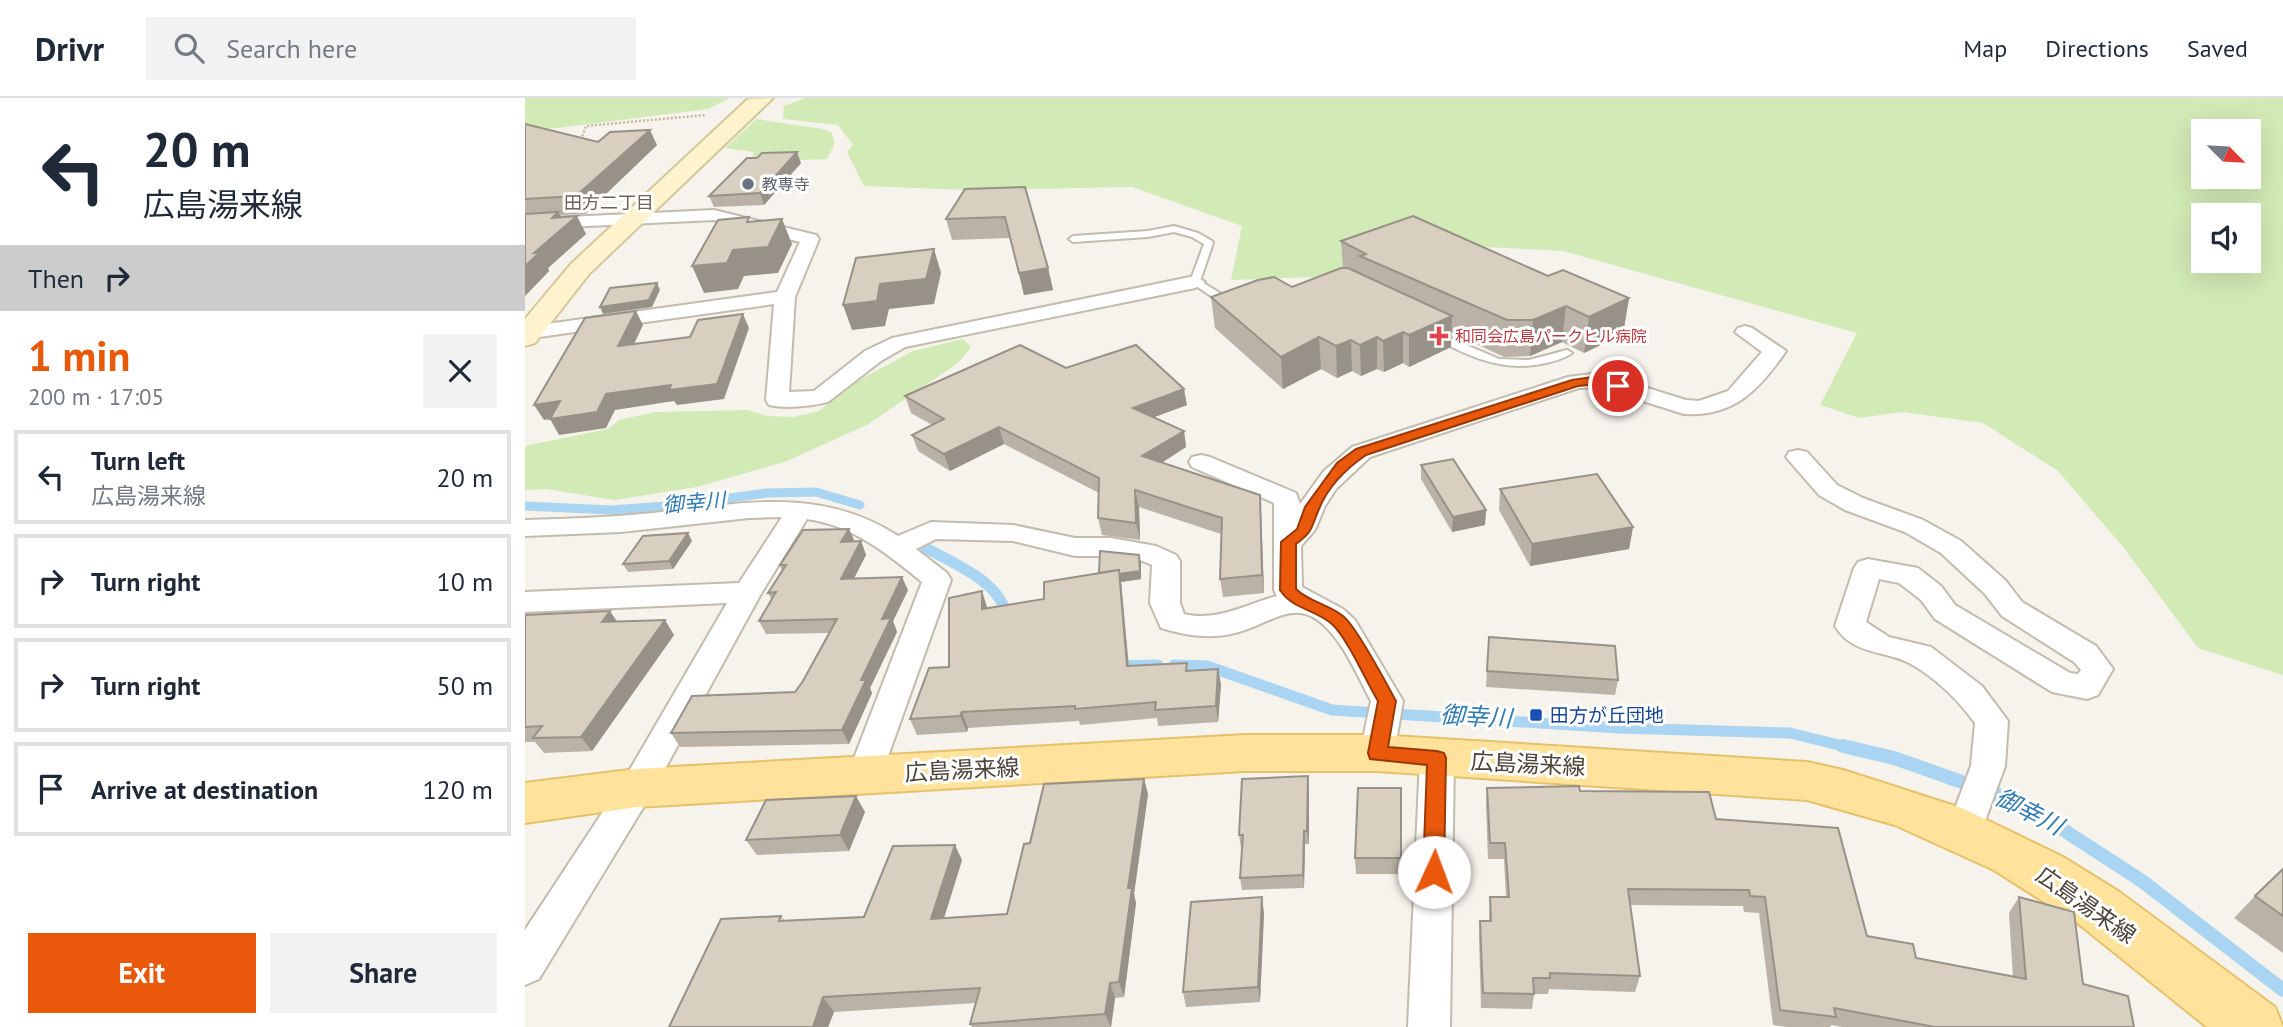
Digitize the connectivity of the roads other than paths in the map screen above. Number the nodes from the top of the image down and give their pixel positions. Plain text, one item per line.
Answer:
1 (764, 98) edge
2 (633, 218) junction
3 (525, 224) edge
4 (1073, 239) dead end
5 (1195, 282) junction
6 (785, 298) junction
7 (1244, 304) edge
8 (1419, 327) edge
9 (1745, 332) dead end
10 (526, 334) edge
11 (1567, 353) dead end
12 (1798, 457) dead end
13 (1201, 463) dead end
14 (800, 509) junction
15 (525, 528) edge
16 (1288, 542) junction
17 (898, 547) junction
18 (748, 592) junction
19 (1298, 601) junction
20 (525, 602) edge
21 (1377, 753) junction
22 (1437, 758) junction
23 (865, 776) junction
24 (637, 788) junction
25 (525, 803) edge
26 (1964, 832) junction
27 (525, 966) edge
28 (1429, 1027) edge
29 (2254, 1027) edge

1 - 2 street
2 - 3 street
2 - 6 street
2 - 10 street
4 - 5 lane
5 - 6 street
5 - 7 lane
6 - 10 street
8 - 11 lane
9 - 16 street
12 - 26 street
13 - 16 street
14 - 15 street
14 - 17 street
14 - 18 street
16 - 19 street
17 - 19 street
17 - 23 street
18 - 20 street
18 - 24 street
19 - 21 street
21 - 22 main road, 広島湯来線
21 - 23 main road, 広島湯来線
22 - 26 main road, 広島湯来線
22 - 28 street
23 - 24 main road, 広島湯来線
24 - 25 main road, 広島湯来線
24 - 27 street
26 - 29 main road, 広島湯来線

